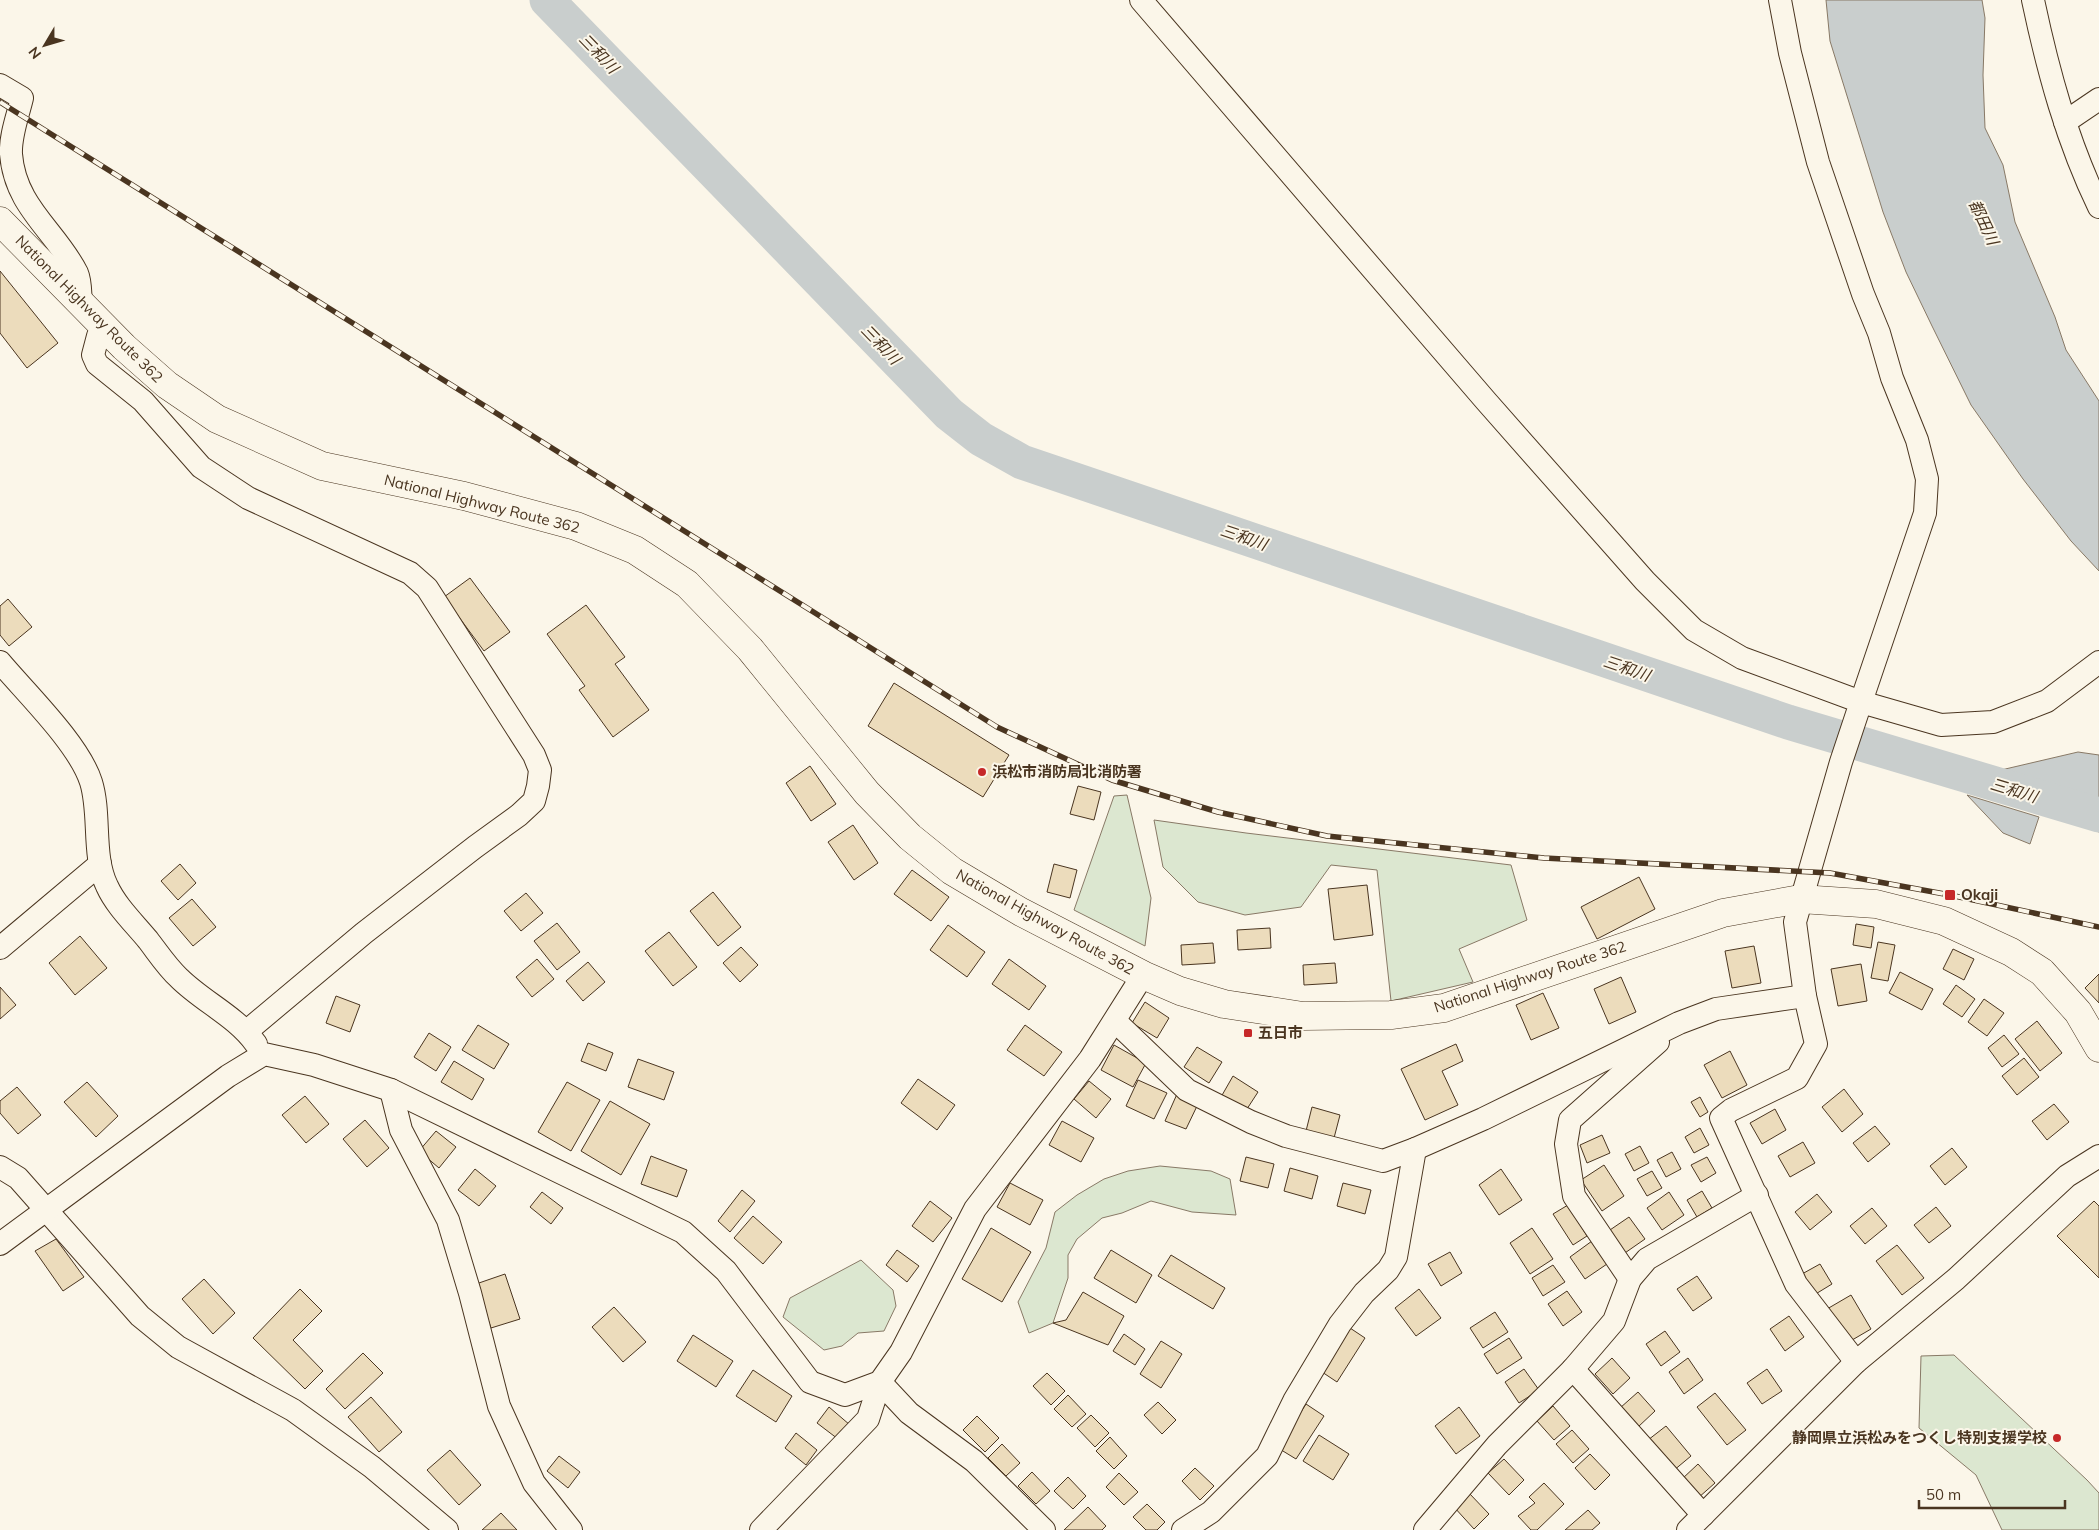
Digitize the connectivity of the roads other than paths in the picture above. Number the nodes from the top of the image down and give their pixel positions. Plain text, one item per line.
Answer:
1 (1141, 0) edge
2 (1780, 0) edge
3 (2033, 0) edge
4 (0, 85) edge
5 (2099, 98) edge
6 (2065, 122) junction
7 (2099, 207) edge
8 (0, 220) edge
9 (81, 304) junction
10 (103, 326) junction
11 (0, 662) edge
12 (2099, 662) edge
13 (1859, 710) junction
14 (100, 864) junction
15 (1800, 899) junction
16 (0, 948) edge
17 (1142, 975) junction
18 (1805, 996) junction
19 (1115, 1021) junction
20 (1679, 1023) junction
21 (247, 1031) junction
22 (2099, 1048) edge
23 (264, 1054) junction
24 (391, 1090) junction
25 (1415, 1149) junction
26 (2099, 1156) edge
27 (0, 1167) edge
28 (1756, 1195) junction
29 (46, 1211) junction
30 (0, 1244) edge
31 (1630, 1279) junction
32 (1856, 1362) junction
33 (1573, 1369) junction
34 (880, 1382) junction
35 (1695, 1523) edge
36 (447, 1530) edge
37 (571, 1530) edge
38 (761, 1530) edge
39 (1044, 1530) edge
40 (1183, 1530) edge
41 (1425, 1530) edge

1 - 13 street
2 - 13 street
3 - 6 street
4 - 9 street
5 - 6 street
6 - 7 street
8 - 9 highway, National Highway Route 362
9 - 10 highway, National Highway Route 362
10 - 17 highway, National Highway Route 362
10 - 21 street
11 - 14 street
12 - 13 street
13 - 15 street
14 - 16 street
14 - 21 street
15 - 17 highway, National Highway Route 362
15 - 18 street
15 - 22 highway, National Highway Route 362
17 - 19 street
18 - 20 street
18 - 28 street
19 - 25 street
19 - 34 street
20 - 25 street
20 - 31 street
21 - 23 street
23 - 24 street
23 - 29 street
24 - 34 street
24 - 37 street
25 - 40 street
26 - 32 street
27 - 29 street
28 - 31 street
28 - 32 street
29 - 30 street
29 - 36 street
31 - 33 street
32 - 35 street
33 - 35 street
33 - 41 street
34 - 38 street
34 - 39 street

